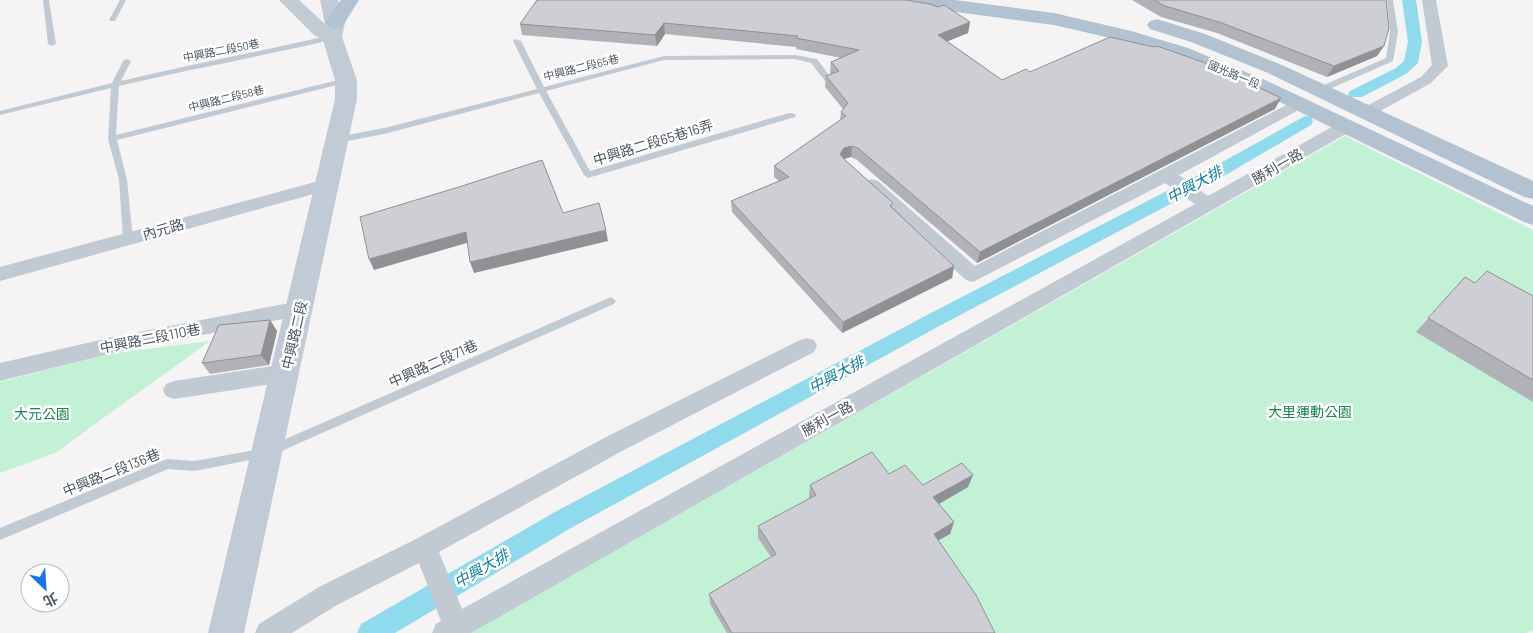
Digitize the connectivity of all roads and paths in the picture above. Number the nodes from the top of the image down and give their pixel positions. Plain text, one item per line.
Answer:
1 (46, 0) edge
2 (123, 0) edge
3 (290, 0) edge
4 (329, 0) edge
5 (350, 0) edge
6 (912, 0) edge
7 (1035, 0) edge
8 (1390, 0) edge
9 (1429, 0) edge
10 (113, 20) dead end
11 (334, 30) junction
12 (517, 41) dead end
13 (52, 44) dead end
14 (127, 60) dead end
15 (346, 80) junction
16 (828, 80) edge
17 (114, 85) junction
18 (541, 89) junction
19 (1320, 90) junction
20 (1298, 104) junction
21 (1367, 112) junction
22 (0, 113) edge
23 (792, 115) dead end
24 (1345, 127) junction
25 (112, 139) junction
26 (336, 140) junction
27 (857, 172) edge
28 (1166, 175) junction
29 (326, 185) junction
30 (1533, 191) edge
31 (1209, 205) junction
32 (1533, 216) edge
33 (128, 239) junction
34 (0, 274) edge
35 (611, 301) dead end
36 (300, 309) junction
37 (807, 346) dead end
38 (0, 372) edge
39 (286, 373) junction
40 (174, 390) dead end
41 (266, 453) junction
42 (0, 534) edge
43 (425, 547) junction
44 (450, 630) edge
45 (226, 633) edge
46 (268, 633) edge

1 - 13 lane
2 - 10 lane
3 - 11 street
4 - 11 street, 中興路二段
5 - 11 main road
6 - 20 main road, 國光路一段
7 - 19 main road, 國光路一段
8 - 19 lane
9 - 21 street
11 - 15 street, 中興路二段
11 - 17 lane, 中興路二段50巷
12 - 18 lane
14 - 17 lane
15 - 25 lane, 中興路二段58巷
15 - 26 street, 中興路二段
16 - 18 lane, 中興路二段65巷
17 - 22 lane, 中興路二段50巷
17 - 25 lane
18 - 23 lane, 中興路二段65巷16弄
18 - 26 lane, 中興路二段65巷
19 - 21 main road, 國光路一段
20 - 24 main road, 國光路一段
20 - 28 street
21 - 30 main road, 國光路一段
24 - 31 street, 勝利一路
24 - 32 main road, 國光路一段
25 - 33 lane
26 - 29 street, 中興路二段
27 - 28 street
28 - 31 street
29 - 33 street, 內元路
29 - 36 street, 中興路二段
31 - 44 street, 勝利一路
33 - 34 street, 內元路
35 - 41 lane, 中興路二段71巷
36 - 38 street, 中興路二段110巷
36 - 39 street, 中興路二段
37 - 43 street
39 - 40 street
39 - 41 street, 中興路二段
41 - 42 lane, 中興路二段136巷
41 - 45 street, 中興路二段
43 - 44 street
43 - 46 street

